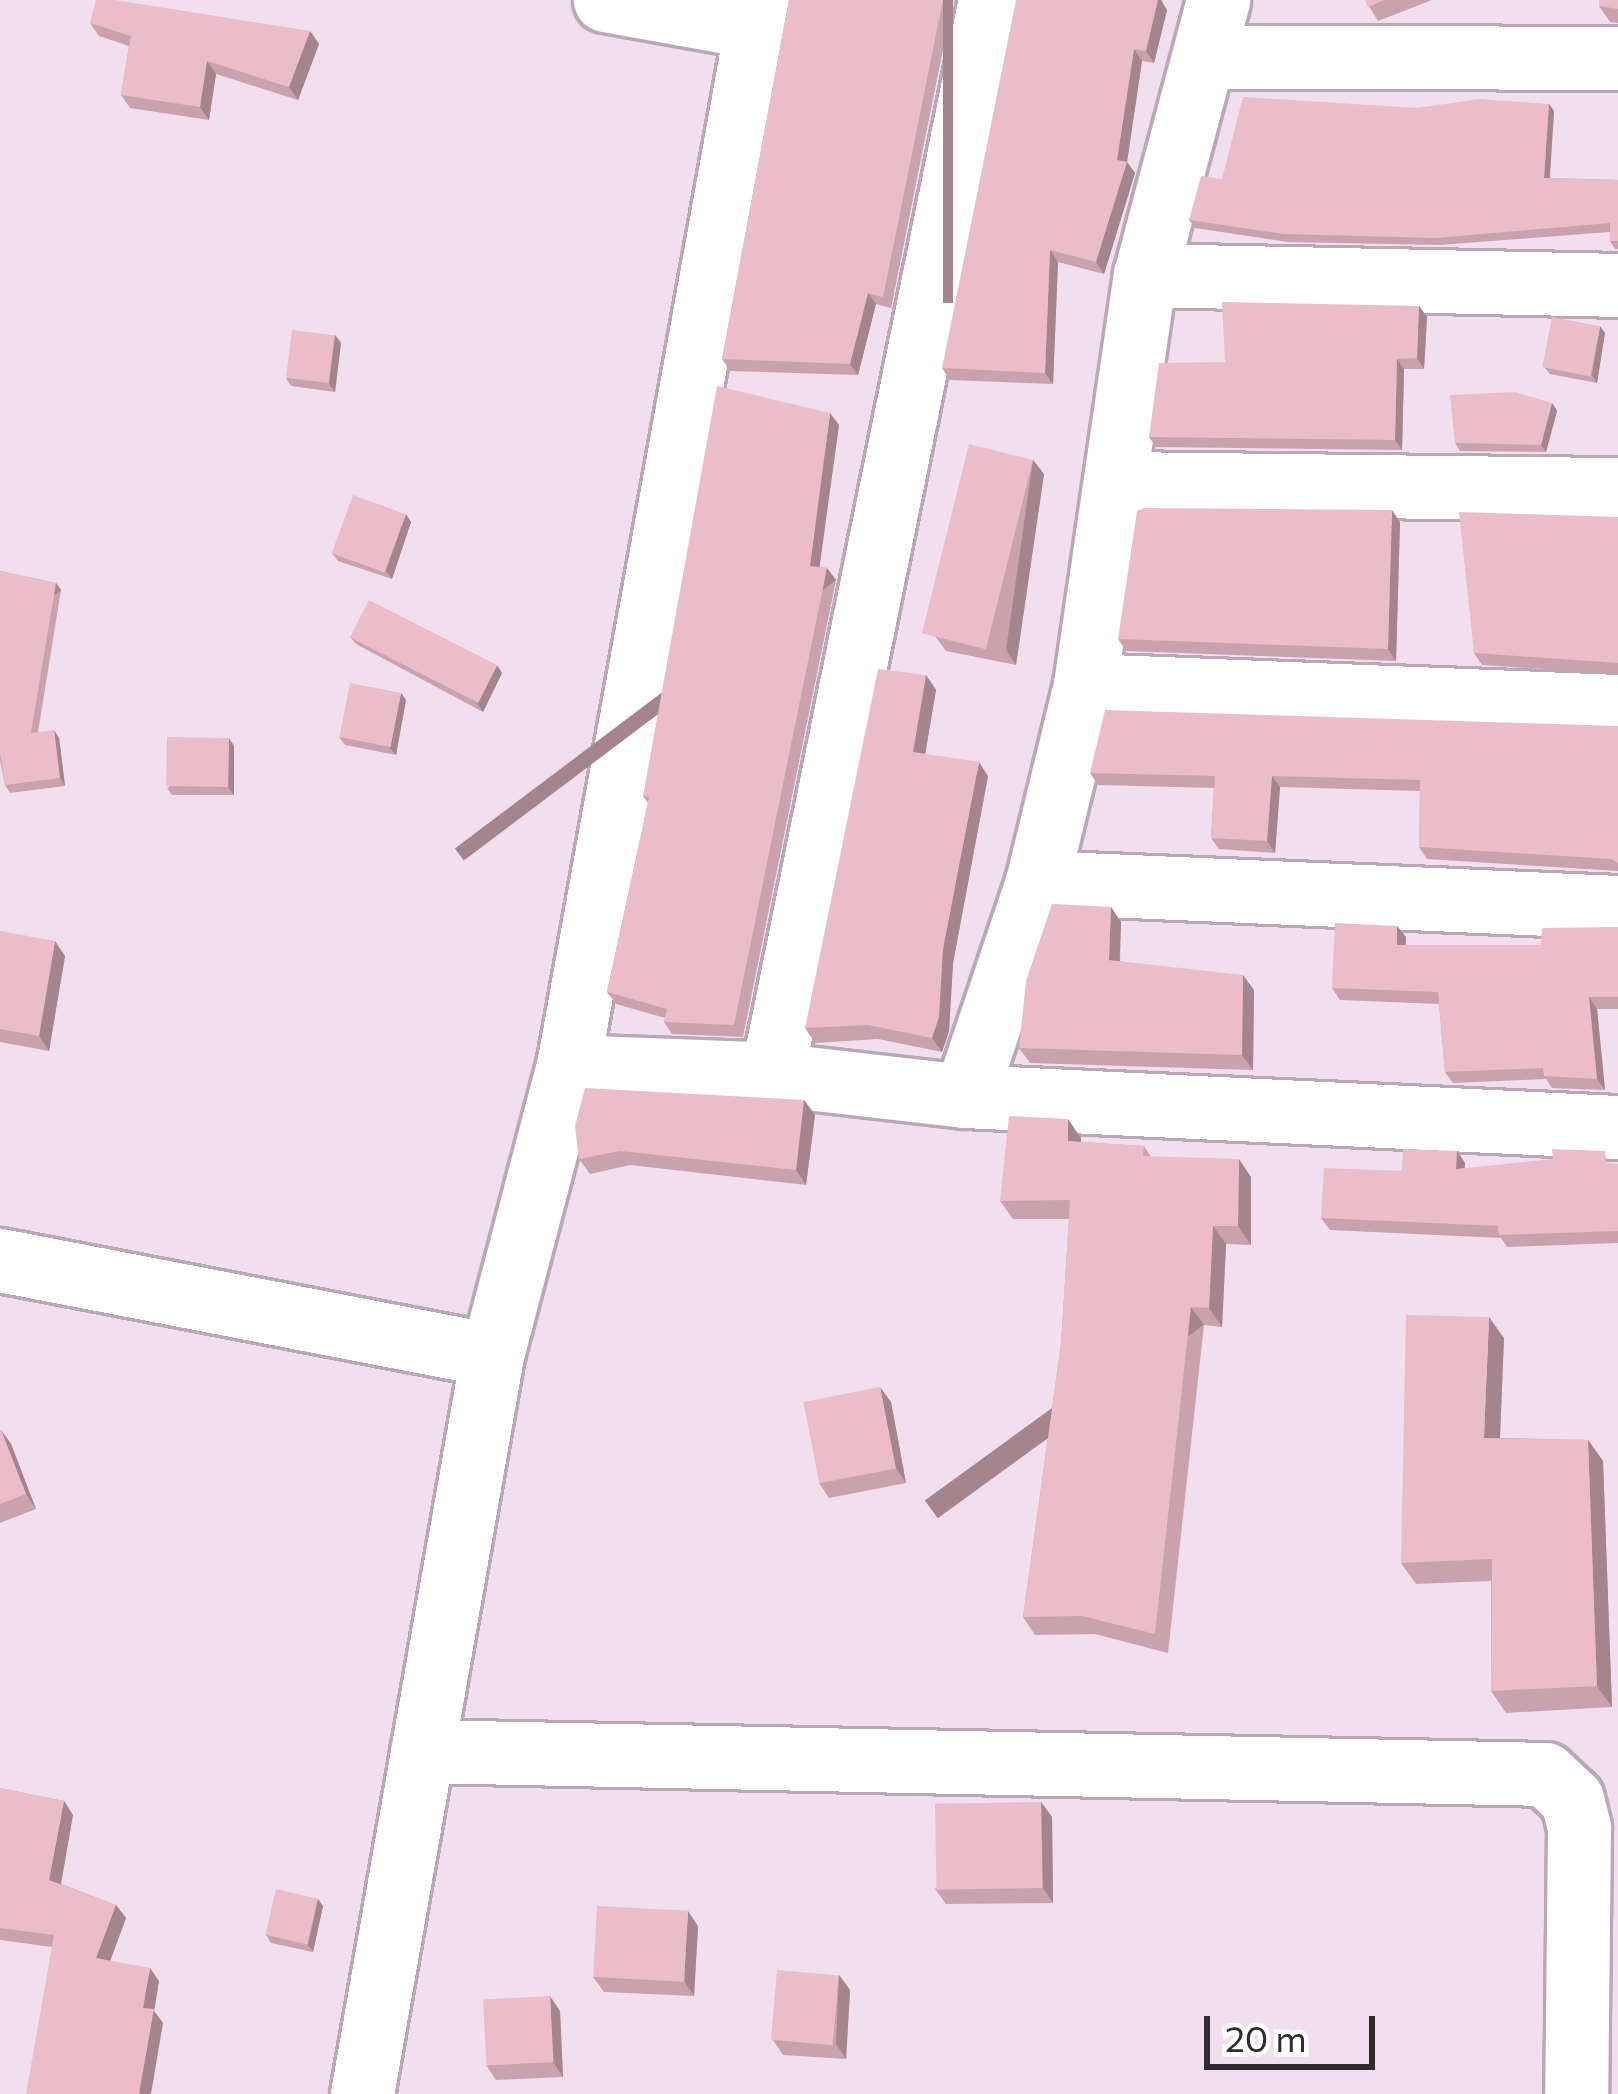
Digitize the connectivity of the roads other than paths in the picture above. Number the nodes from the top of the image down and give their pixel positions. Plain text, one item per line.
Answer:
1 (605, 0) edge
2 (990, 0) edge
3 (758, 13) edge
4 (1555, 27) edge
5 (1212, 28) edge
6 (1618, 58) edge
7 (1145, 275) junction
8 (1618, 285) edge
9 (1119, 483) junction
10 (1618, 489) edge
11 (1085, 685) junction
12 (1618, 706) edge
13 (1036, 882) junction
14 (1618, 907) edge
15 (568, 1066) junction
16 (772, 1074) junction
17 (965, 1096) junction
18 (1618, 1127) edge
19 (0, 1260) edge
20 (492, 1355) junction
21 (422, 1751) junction
22 (362, 2094) edge
23 (1576, 2094) edge

1 - 3 street
2 - 16 street
3 - 15 street
4 - 5 street
4 - 6 street
5 - 7 street
7 - 8 street
7 - 9 street
9 - 10 street
9 - 11 street
11 - 12 street
11 - 13 street
13 - 14 street
13 - 17 street
15 - 16 street
15 - 20 street
16 - 17 street
17 - 18 street
19 - 20 street
20 - 21 street
21 - 22 street
21 - 23 street

